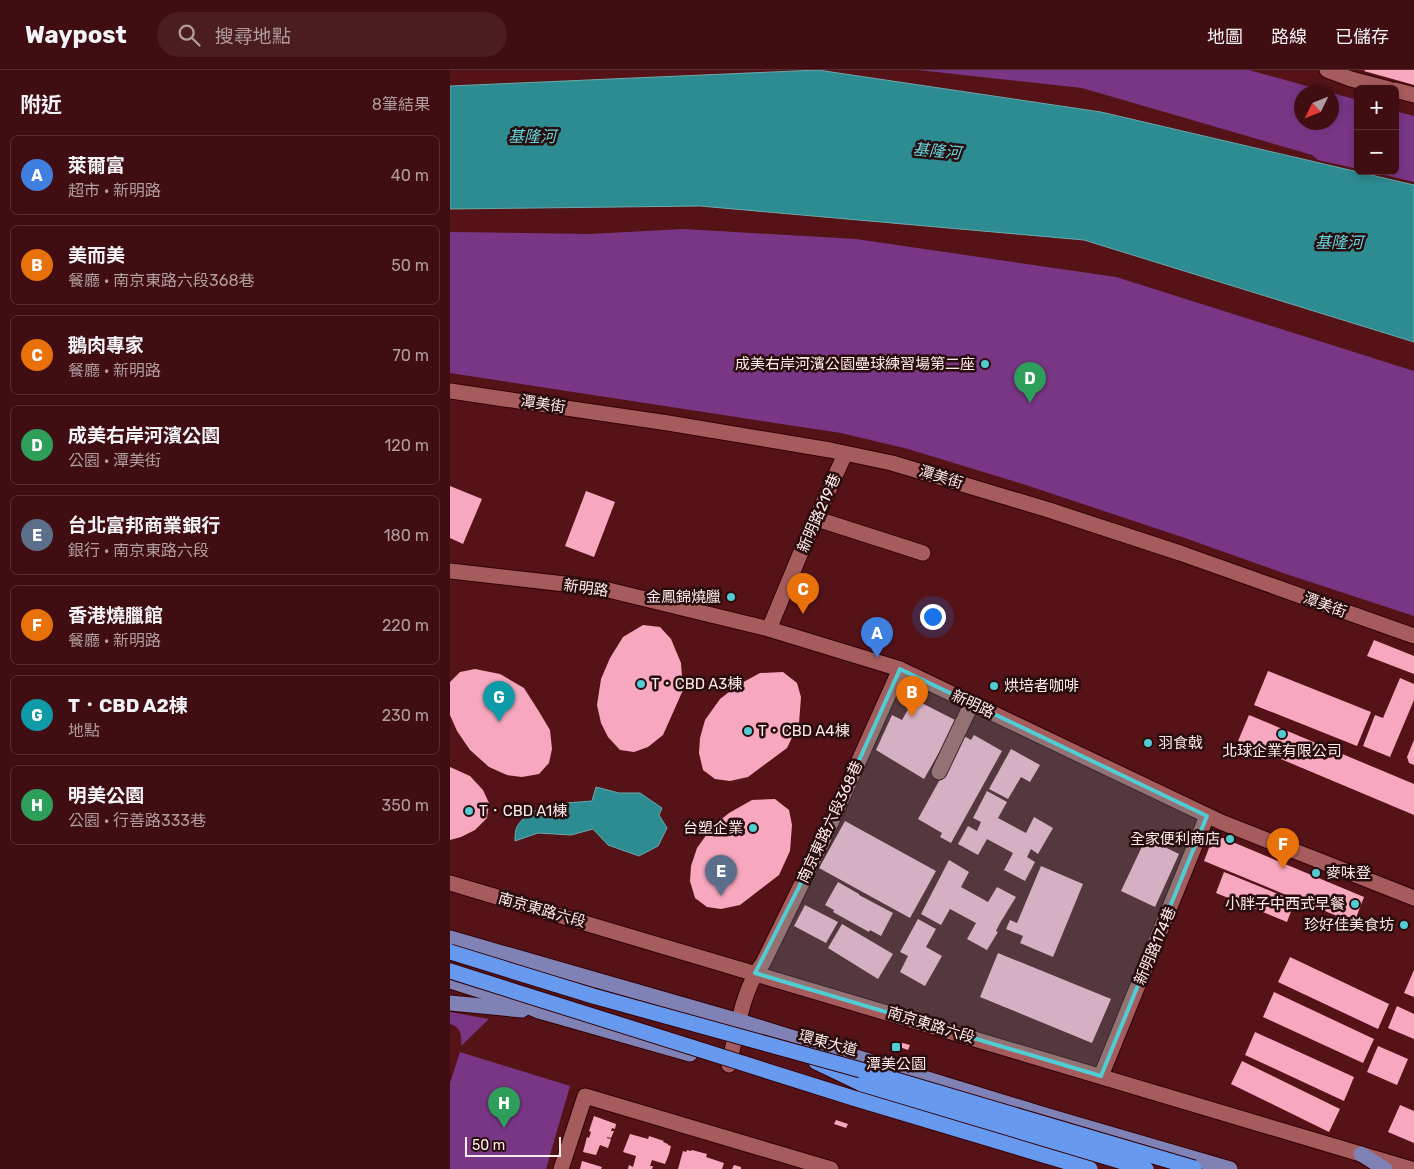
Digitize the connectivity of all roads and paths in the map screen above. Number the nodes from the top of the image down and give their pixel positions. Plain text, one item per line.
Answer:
1 (1329, 70) edge
2 (1374, 85) edge
3 (1399, 91) edge
4 (1414, 95) edge
5 (450, 391) edge
6 (846, 454) junction
7 (817, 519) junction
8 (922, 553) dead end
9 (450, 571) edge
10 (769, 629) junction
11 (1414, 636) edge
12 (900, 669) junction
13 (972, 704) junction
14 (940, 772) dead end
15 (1208, 816) junction
16 (450, 883) edge
17 (1414, 898) edge
18 (450, 938) edge
19 (450, 952) edge
20 (450, 972) edge
21 (755, 972) junction
22 (450, 981) edge
23 (450, 1003) edge
24 (539, 1011) junction
25 (739, 1021) junction
26 (798, 1052) junction
27 (729, 1065) junction
28 (1101, 1076) junction
29 (798, 1081) junction
30 (862, 1084) junction
31 (1048, 1116) junction
32 (1361, 1154) junction
33 (1036, 1161) junction
34 (561, 1169) edge
35 (831, 1169) edge
36 (1064, 1169) edge
37 (1090, 1169) edge
38 (1146, 1169) edge
39 (1196, 1169) edge
40 (1230, 1169) edge
41 (1385, 1169) edge
42 (1411, 1169) edge

1 - 2 street
3 - 4 street
5 - 6 street, 潭美街
6 - 7 street, 新明路219巷
6 - 11 street, 潭美街
7 - 8 street
7 - 10 street, 新明路219巷
9 - 10 street, 新明路
10 - 12 street, 新明路
12 - 13 street, 新明路
12 - 21 street, 南京東路六段368巷
13 - 14 street
13 - 15 street, 新明路
15 - 17 street, 新明路
15 - 28 street, 新明路174巷
16 - 21 street, 南京東路六段
18 - 25 main road
19 - 26 highway, 環東大道, bridge
20 - 29 highway, bridge
21 - 25 street, 南京東路六段368巷
21 - 28 street, 南京東路六段
22 - 24 main road
23 - 24 main road
24 - 27 main road
25 - 27 street, 南京東路六段368巷
25 - 31 main road
26 - 30 highway, bridge
26 - 39 highway, 環東大道, bridge
27 - 33 main road
28 - 32 street, 南京東路六段
29 - 30 highway, bridge
29 - 37 highway, bridge
30 - 38 highway, bridge
31 - 33 main road
31 - 40 main road
32 - 41 main road
32 - 42 street, 南京東路六段
33 - 36 main road
34 - 35 street

